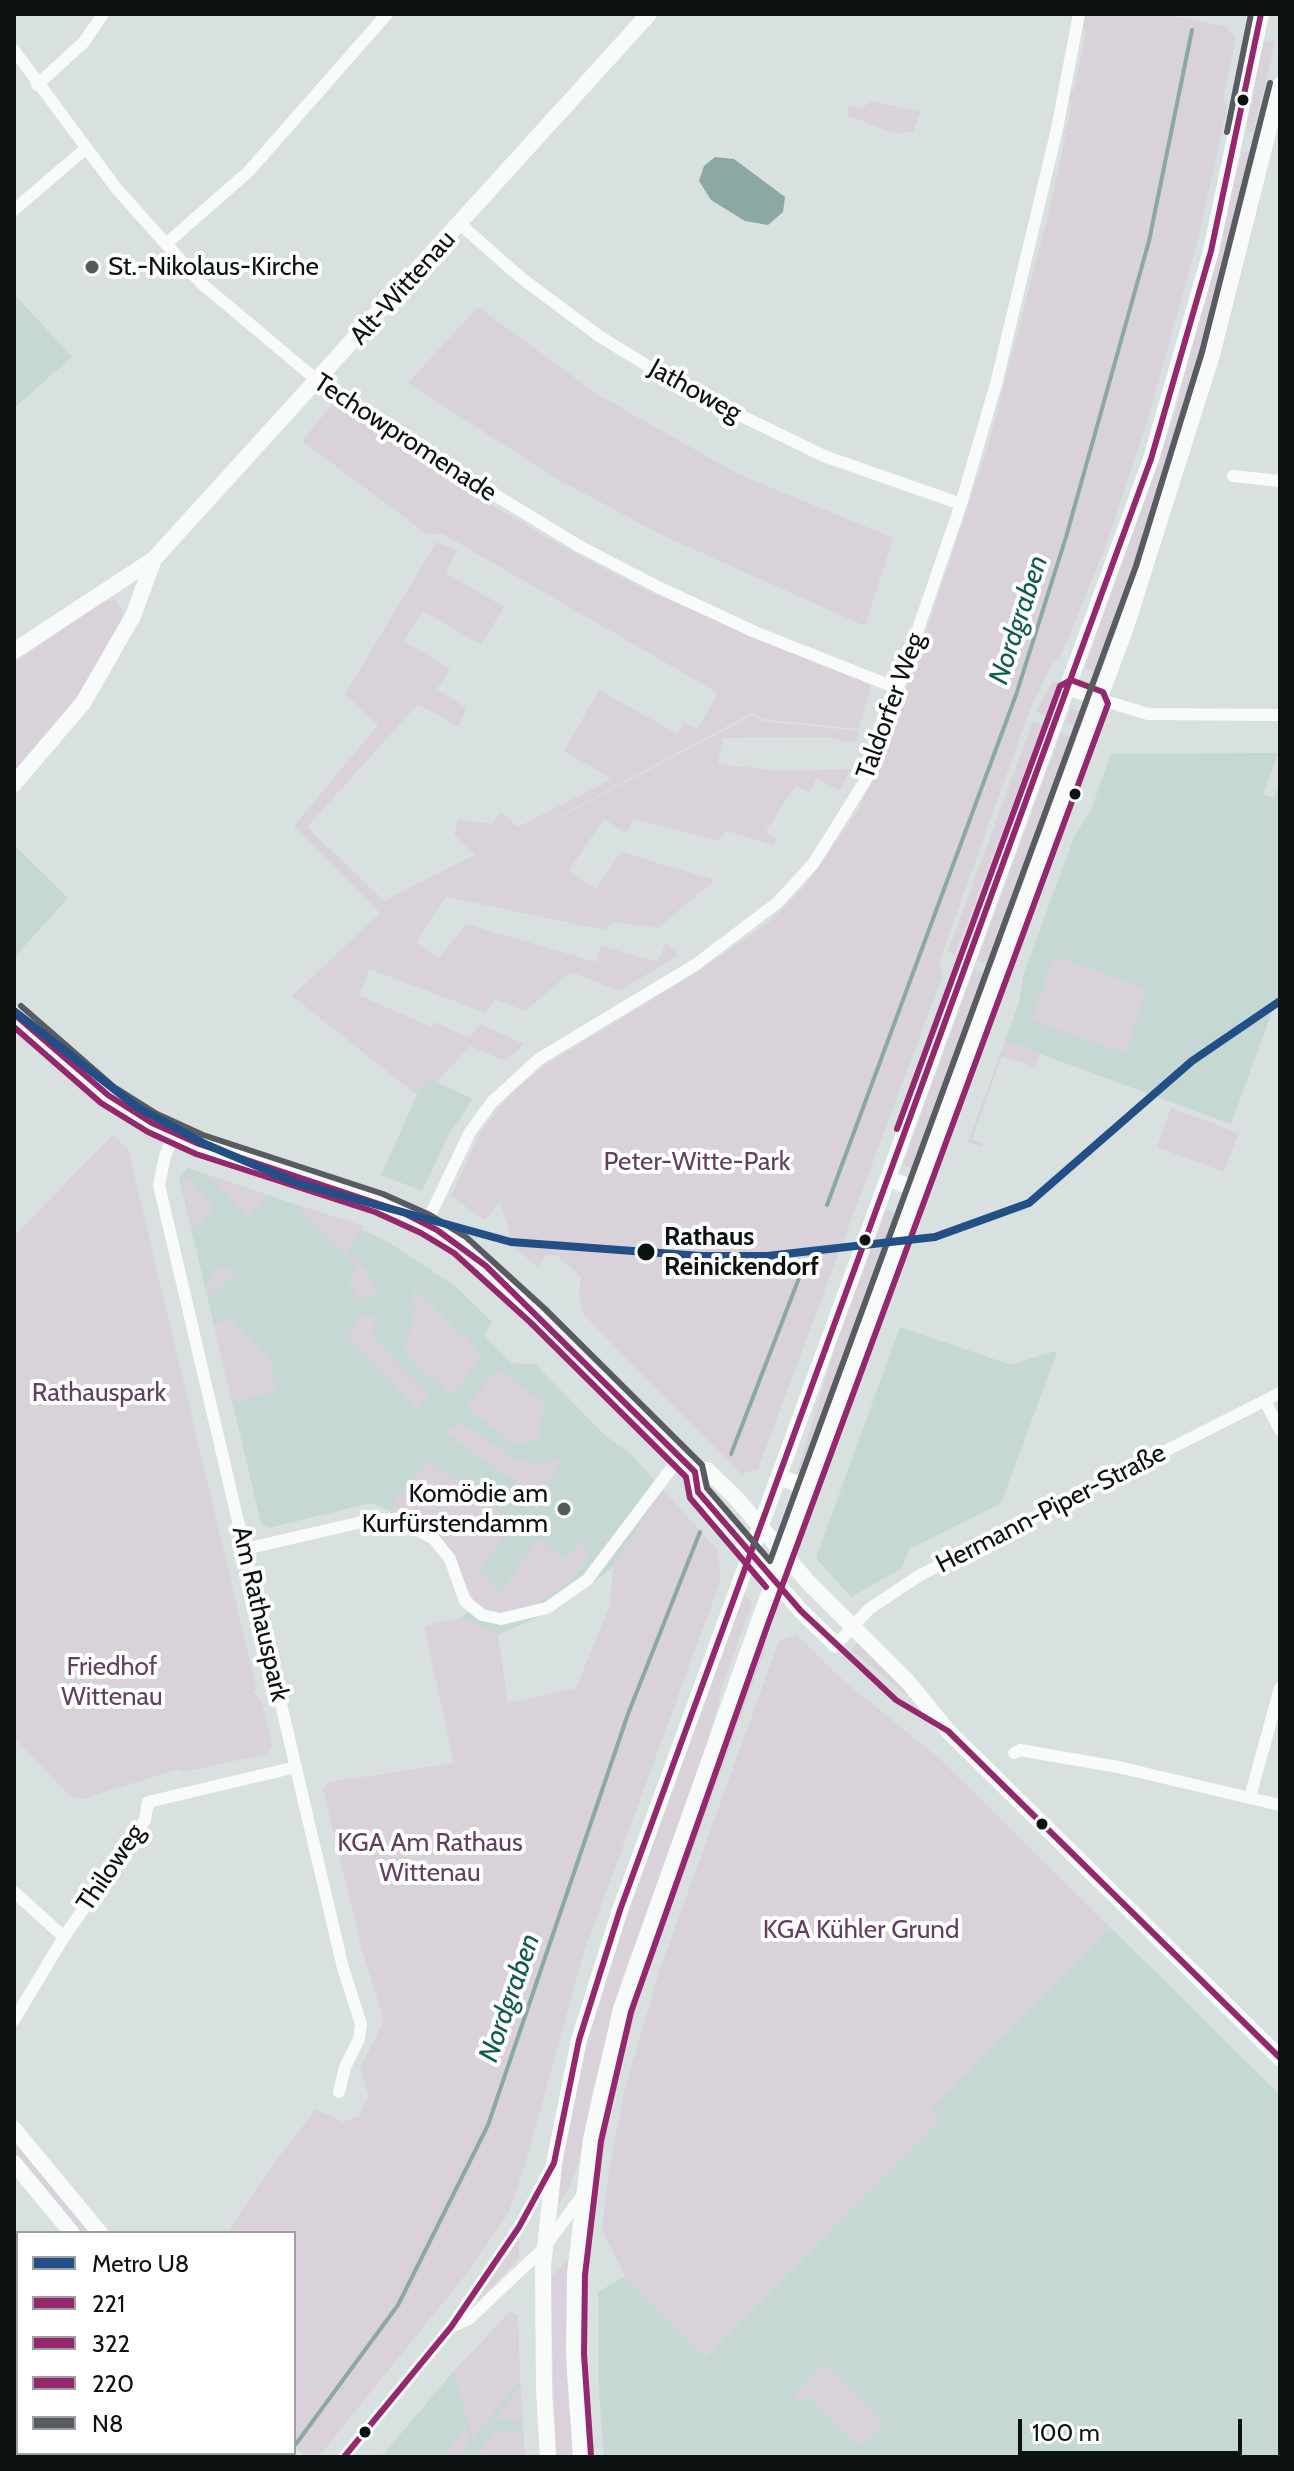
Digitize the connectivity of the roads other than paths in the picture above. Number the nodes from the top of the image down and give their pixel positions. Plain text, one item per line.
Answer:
1 (103, 14) edge
2 (387, 14) edge
3 (649, 14) edge
4 (1079, 14) edge
5 (1261, 14) edge
6 (14, 50) edge
7 (37, 85) junction
8 (1280, 85) edge
9 (85, 149) junction
10 (14, 210) edge
11 (460, 224) junction
12 (166, 244) junction
13 (318, 382) junction
14 (1233, 476) dead end
15 (1280, 481) edge
16 (961, 504) junction
17 (154, 559) junction
18 (14, 651) edge
19 (899, 689) junction
20 (1069, 690) junction
21 (1099, 701) junction
22 (1280, 715) edge
23 (14, 784) edge
24 (14, 1014) edge
25 (174, 1134) junction
26 (889, 1179) junction
27 (919, 1190) junction
28 (426, 1224) junction
29 (1280, 1393) edge
30 (1265, 1401) junction
31 (1280, 1430) edge
32 (680, 1457) junction
33 (695, 1472) junction
34 (780, 1477) junction
35 (810, 1489) junction
36 (761, 1528) junction
37 (245, 1549) junction
38 (752, 1554) junction
39 (784, 1555) junction
40 (774, 1581) junction
41 (851, 1627) junction
42 (836, 1645) joint
43 (1280, 1688) edge
44 (1014, 1753) dead end
45 (296, 1767) junction
46 (1250, 1797) junction
47 (1280, 1805) edge
48 (14, 1892) edge
49 (64, 1937) junction
50 (14, 2020) edge
51 (1280, 2058) edge
52 (339, 2092) dead end
53 (14, 2129) edge
54 (14, 2163) edge
55 (554, 2163) junction
56 (582, 2196) junction
57 (70, 2231) edge
58 (98, 2231) edge
59 (544, 2248) junction
60 (451, 2327) junction
61 (344, 2457) edge
62 (548, 2457) edge
63 (581, 2457) edge

1 - 7 street
2 - 12 street
3 - 11 main road, Alt-Wittenau
4 - 16 street, Taldorfer Weg
5 - 20 main road
6 - 7 street, Techowpromenade
7 - 9 street, Techowpromenade
8 - 21 main road
9 - 10 street
9 - 12 street, Techowpromenade
11 - 13 main road, Alt-Wittenau
11 - 16 street, Jathoweg
12 - 13 street, Techowpromenade
13 - 17 main road, Alt-Wittenau
13 - 19 street, Techowpromenade
14 - 15 street
16 - 19 street, Taldorfer Weg
17 - 18 main road, Alt-Wittenau
17 - 23 main road, Alt-Wittenau
19 - 28 street, Taldorfer Weg
20 - 21 street
20 - 26 main road
21 - 22 street
21 - 27 main road
24 - 25 main road
25 - 28 main road
25 - 37 street, Am Rathauspark
26 - 27 main road
26 - 34 main road
27 - 35 main road
28 - 32 main road
29 - 30 street, Hermann-Piper-Straße
30 - 31 street
30 - 41 street, Hermann-Piper-Straße
32 - 33 main road
32 - 37 street
33 - 36 main road
33 - 38 main road
34 - 35 main road
34 - 36 main road
35 - 39 main road
36 - 38 main road
36 - 39 main road
37 - 45 street, Am Rathauspark
38 - 40 main road
38 - 55 main road
39 - 40 main road
39 - 41 main road
40 - 42 main road
40 - 56 main road
41 - 42 street, Hermann-Piper-Straße
41 - 51 main road
43 - 46 street
44 - 46 street
45 - 49 street, Thiloweg
45 - 52 street, Am Rathauspark
46 - 47 street
48 - 49 street
49 - 50 street, Thiloweg
53 - 58 main road
54 - 57 main road
55 - 59 main road
55 - 60 street
56 - 59 street
56 - 63 main road
59 - 60 street
59 - 62 main road
60 - 61 street

